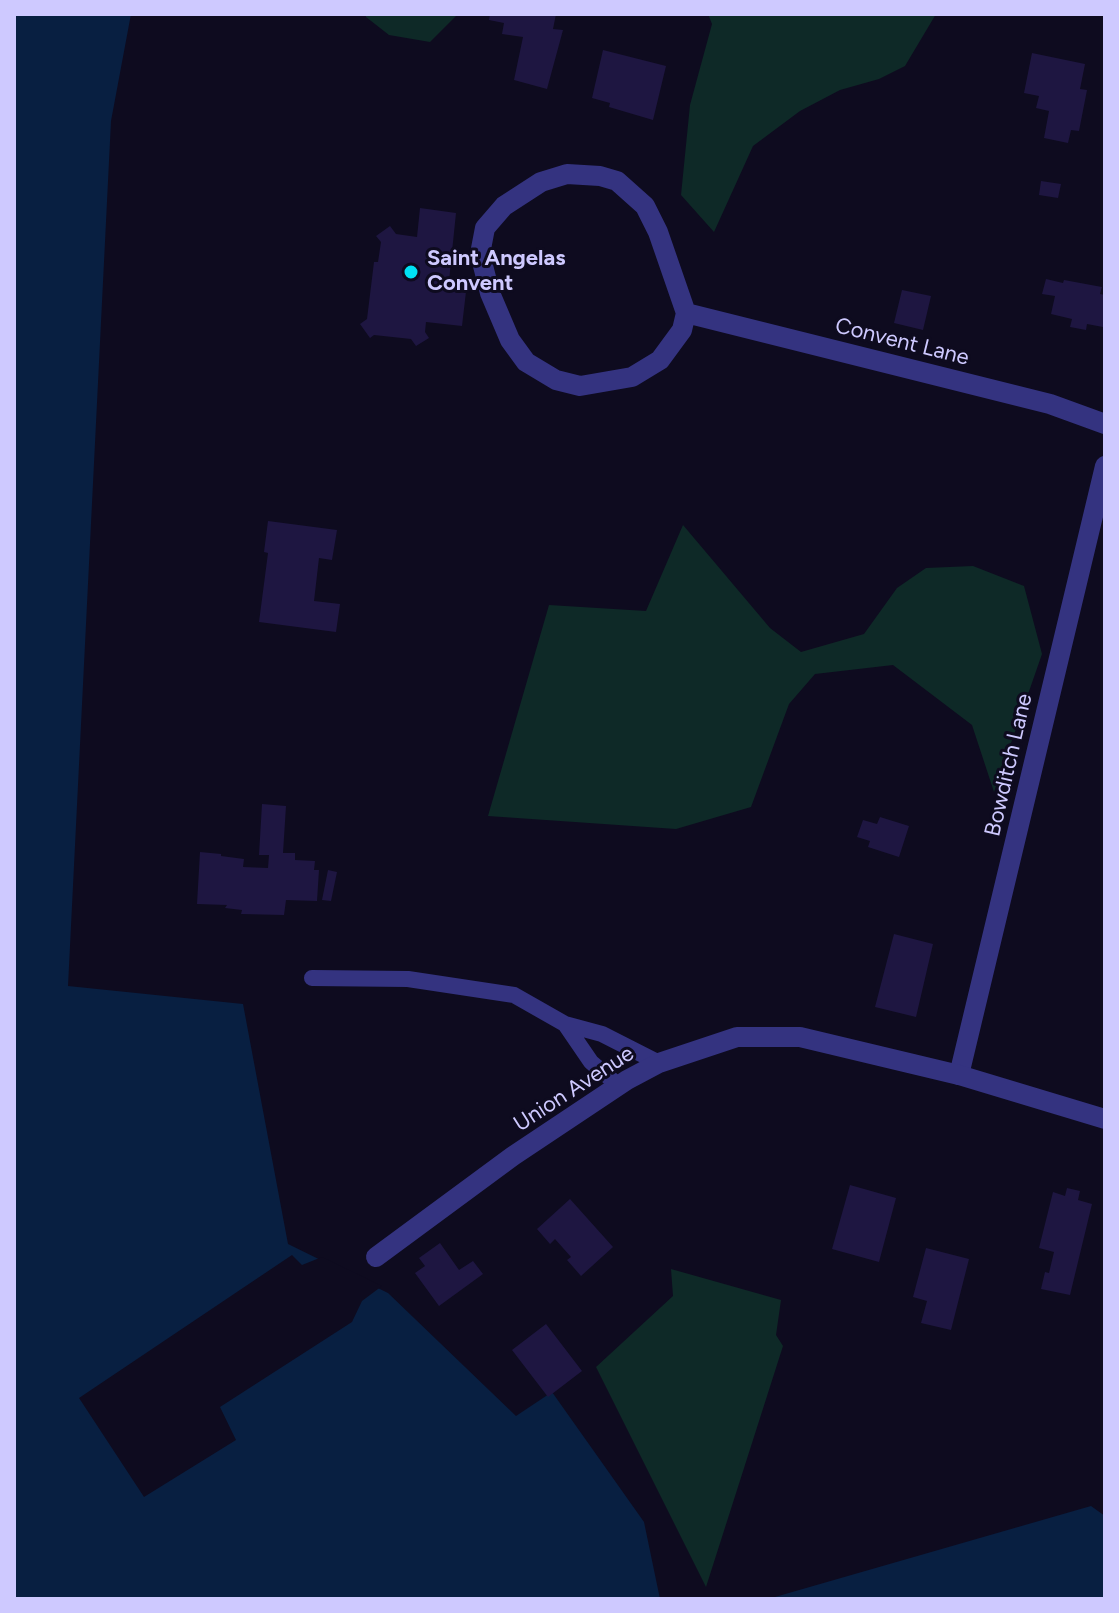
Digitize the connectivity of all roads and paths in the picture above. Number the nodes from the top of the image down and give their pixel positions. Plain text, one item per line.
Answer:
1 (686, 313) junction
2 (1105, 424) edge
3 (1105, 466) edge
4 (312, 978) dead end
5 (565, 1024) junction
6 (659, 1063) junction
7 (959, 1075) junction
8 (619, 1086) junction
9 (1105, 1119) edge
10 (376, 1257) dead end

1 - 1 street
1 - 2 street, Convent Lane
3 - 7 street, Bowditch Lane
4 - 5 lane
5 - 6 lane
5 - 8 lane
6 - 7 street, Union Avenue
6 - 8 street, Union Avenue
7 - 9 street, Union Avenue
8 - 10 street, Union Avenue

